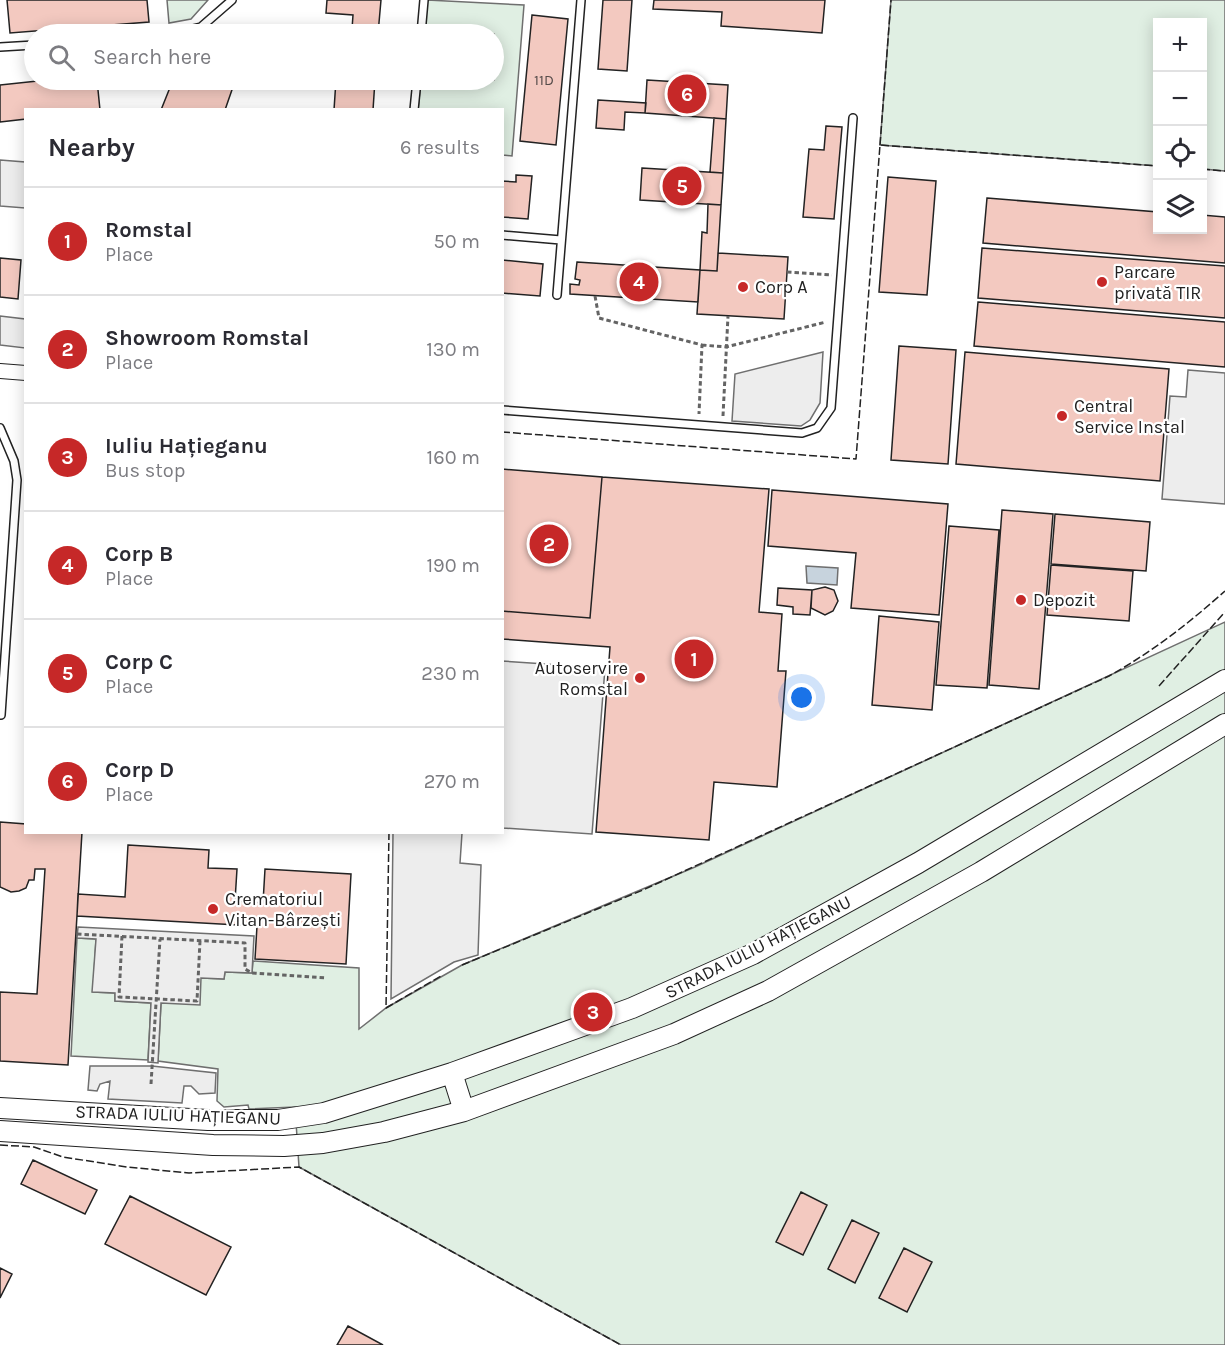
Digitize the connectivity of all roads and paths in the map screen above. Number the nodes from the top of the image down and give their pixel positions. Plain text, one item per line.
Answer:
1 (232, 0) edge
2 (424, 0) edge
3 (581, 0) edge
4 (204, 24) edge
5 (422, 24) edge
6 (24, 46) edge
7 (0, 47) edge
8 (416, 90) edge
9 (414, 108) edge
10 (853, 118) dead end
11 (504, 235) edge
12 (561, 240) junction
13 (787, 272) dead end
14 (840, 276) junction
15 (557, 295) dead end
16 (595, 296) dead end
17 (728, 316) dead end
18 (837, 319) junction
19 (702, 345) junction
20 (726, 347) junction
21 (0, 371) edge
22 (24, 373) edge
23 (504, 410) edge
24 (699, 425) junction
25 (722, 427) junction
26 (0, 428) edge
27 (1225, 680) edge
28 (1, 715) edge
29 (1225, 723) edge
30 (78, 934) dead end
31 (122, 936) junction
32 (160, 939) junction
33 (200, 941) junction
34 (327, 978) dead end
35 (156, 999) junction
36 (452, 1073) junction
37 (151, 1084) dead end
38 (0, 1108) edge
39 (464, 1111) junction
40 (0, 1131) edge

1 - 4 lane
2 - 5 lane
3 - 12 lane
6 - 7 lane
8 - 9 lane
10 - 14 lane
11 - 12 lane
12 - 15 lane
13 - 14 path
14 - 18 lane
16 - 19 path
17 - 20 path
18 - 20 path
18 - 25 lane
19 - 20 path
19 - 24 path
20 - 25 path
21 - 22 street
23 - 24 lane
24 - 25 lane
26 - 28 lane
27 - 36 main road, STRADA IULIU HAȚIEGANU
29 - 39 main road, STRADA IULIU HAȚIEGANU
30 - 31 path
31 - 32 path
31 - 35 path
32 - 33 path
32 - 35 path
33 - 34 path
33 - 35 path
35 - 37 path
36 - 38 main road, STRADA IULIU HAȚIEGANU
36 - 39 main road
39 - 40 main road, STRADA IULIU HAȚIEGANU

